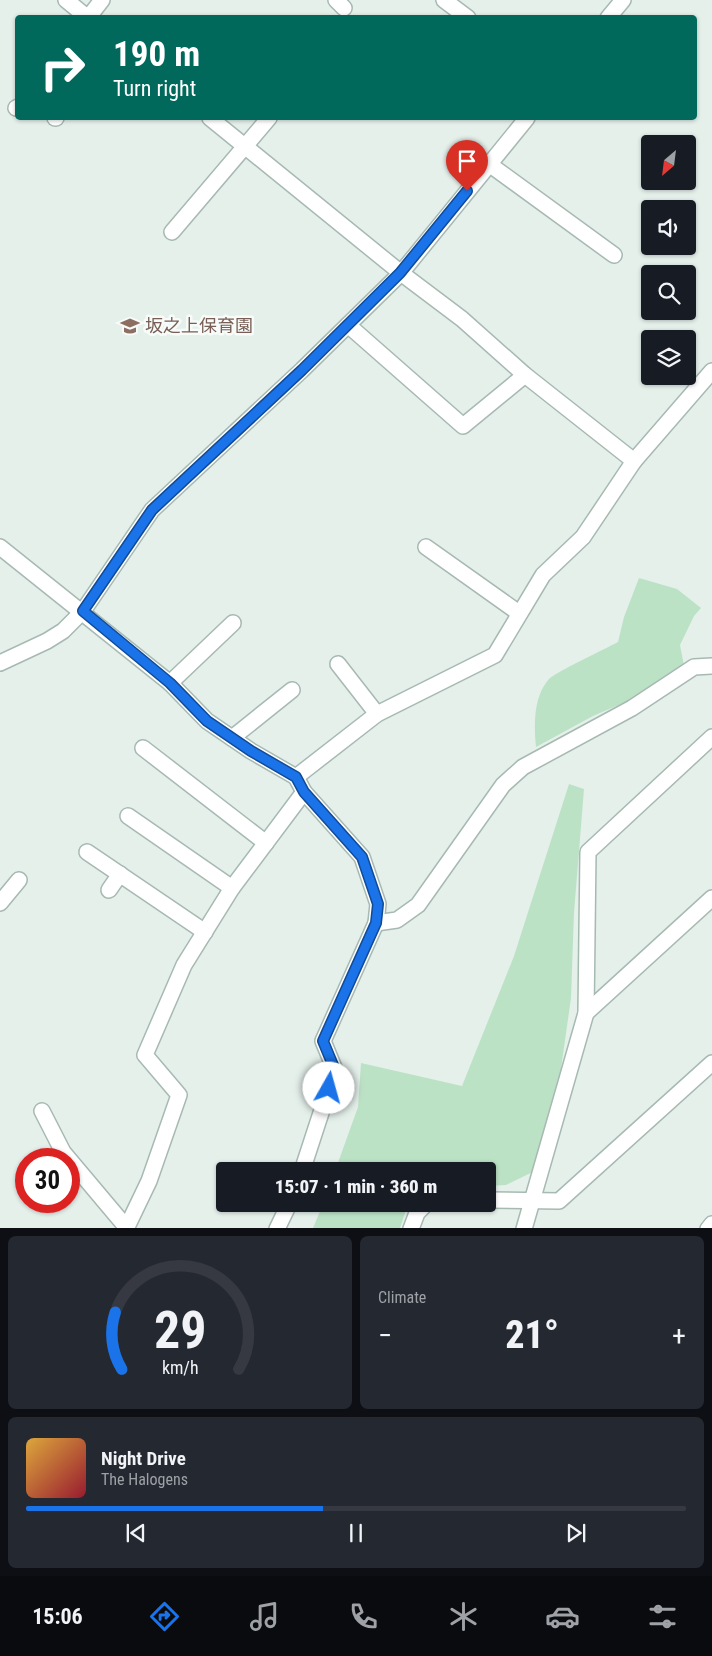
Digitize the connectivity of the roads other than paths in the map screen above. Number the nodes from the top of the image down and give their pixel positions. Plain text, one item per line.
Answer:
1 (66, 0) edge
2 (102, 0) edge
3 (444, 0) edge
4 (622, 0) edge
5 (84, 15) edge
6 (90, 15) edge
7 (464, 15) edge
8 (610, 15) edge
9 (212, 120) edge
10 (267, 120) edge
11 (525, 120) edge
12 (245, 146) junction
13 (489, 164) junction
14 (172, 232) dead end
15 (614, 255) dead end
16 (400, 273) junction
17 (348, 325) junction
18 (712, 371) edge
19 (525, 375) junction
20 (634, 461) junction
21 (0, 547) edge
22 (426, 547) dead end
23 (83, 611) junction
24 (520, 614) junction
25 (233, 622) dead end
26 (0, 663) edge
27 (338, 664) dead end
28 (712, 666) edge
29 (170, 683) junction
30 (292, 690) dead end
31 (377, 714) junction
32 (712, 737) edge
33 (232, 738) junction
34 (143, 748) dead end
35 (296, 777) junction
36 (304, 792) junction
37 (128, 816) dead end
38 (266, 843) junction
39 (87, 852) dead end
40 (120, 874) junction
41 (19, 880) dead end
42 (232, 888) junction
43 (110, 890) dead end
44 (712, 898) edge
45 (0, 903) edge
46 (376, 923) junction
47 (205, 932) junction
48 (586, 1013) junction
49 (712, 1063) edge
50 (42, 1111) dead end
51 (305, 1162) edge
52 (496, 1200) edge
53 (531, 1202) junction
54 (285, 1212) edge
55 (419, 1212) edge
56 (712, 1224) edge
57 (127, 1228) edge
58 (277, 1228) edge
59 (411, 1228) edge
60 (524, 1228) edge
61 (708, 1228) edge

1 - 5 street
2 - 6 street
3 - 7 street
4 - 8 street
9 - 12 street
10 - 12 street
11 - 13 street
12 - 14 street
12 - 16 street
13 - 15 street
13 - 16 street
16 - 17 street
16 - 19 street
17 - 19 street
17 - 23 street
18 - 20 street
19 - 20 street
20 - 24 street
21 - 23 street
22 - 24 street
23 - 26 street
23 - 29 street
24 - 31 street
25 - 29 street
27 - 31 street
28 - 46 street
29 - 33 street
30 - 33 street
31 - 35 street
32 - 48 street
33 - 35 street
34 - 38 street
35 - 36 street
36 - 38 street
36 - 46 street
37 - 42 street
38 - 42 street
39 - 40 street
40 - 43 street
40 - 47 street
41 - 45 street
42 - 47 street
44 - 48 street
46 - 51 street
47 - 57 street
48 - 53 street
49 - 53 street
50 - 57 street
52 - 53 street
53 - 60 street
54 - 58 street
55 - 59 street
56 - 61 street

